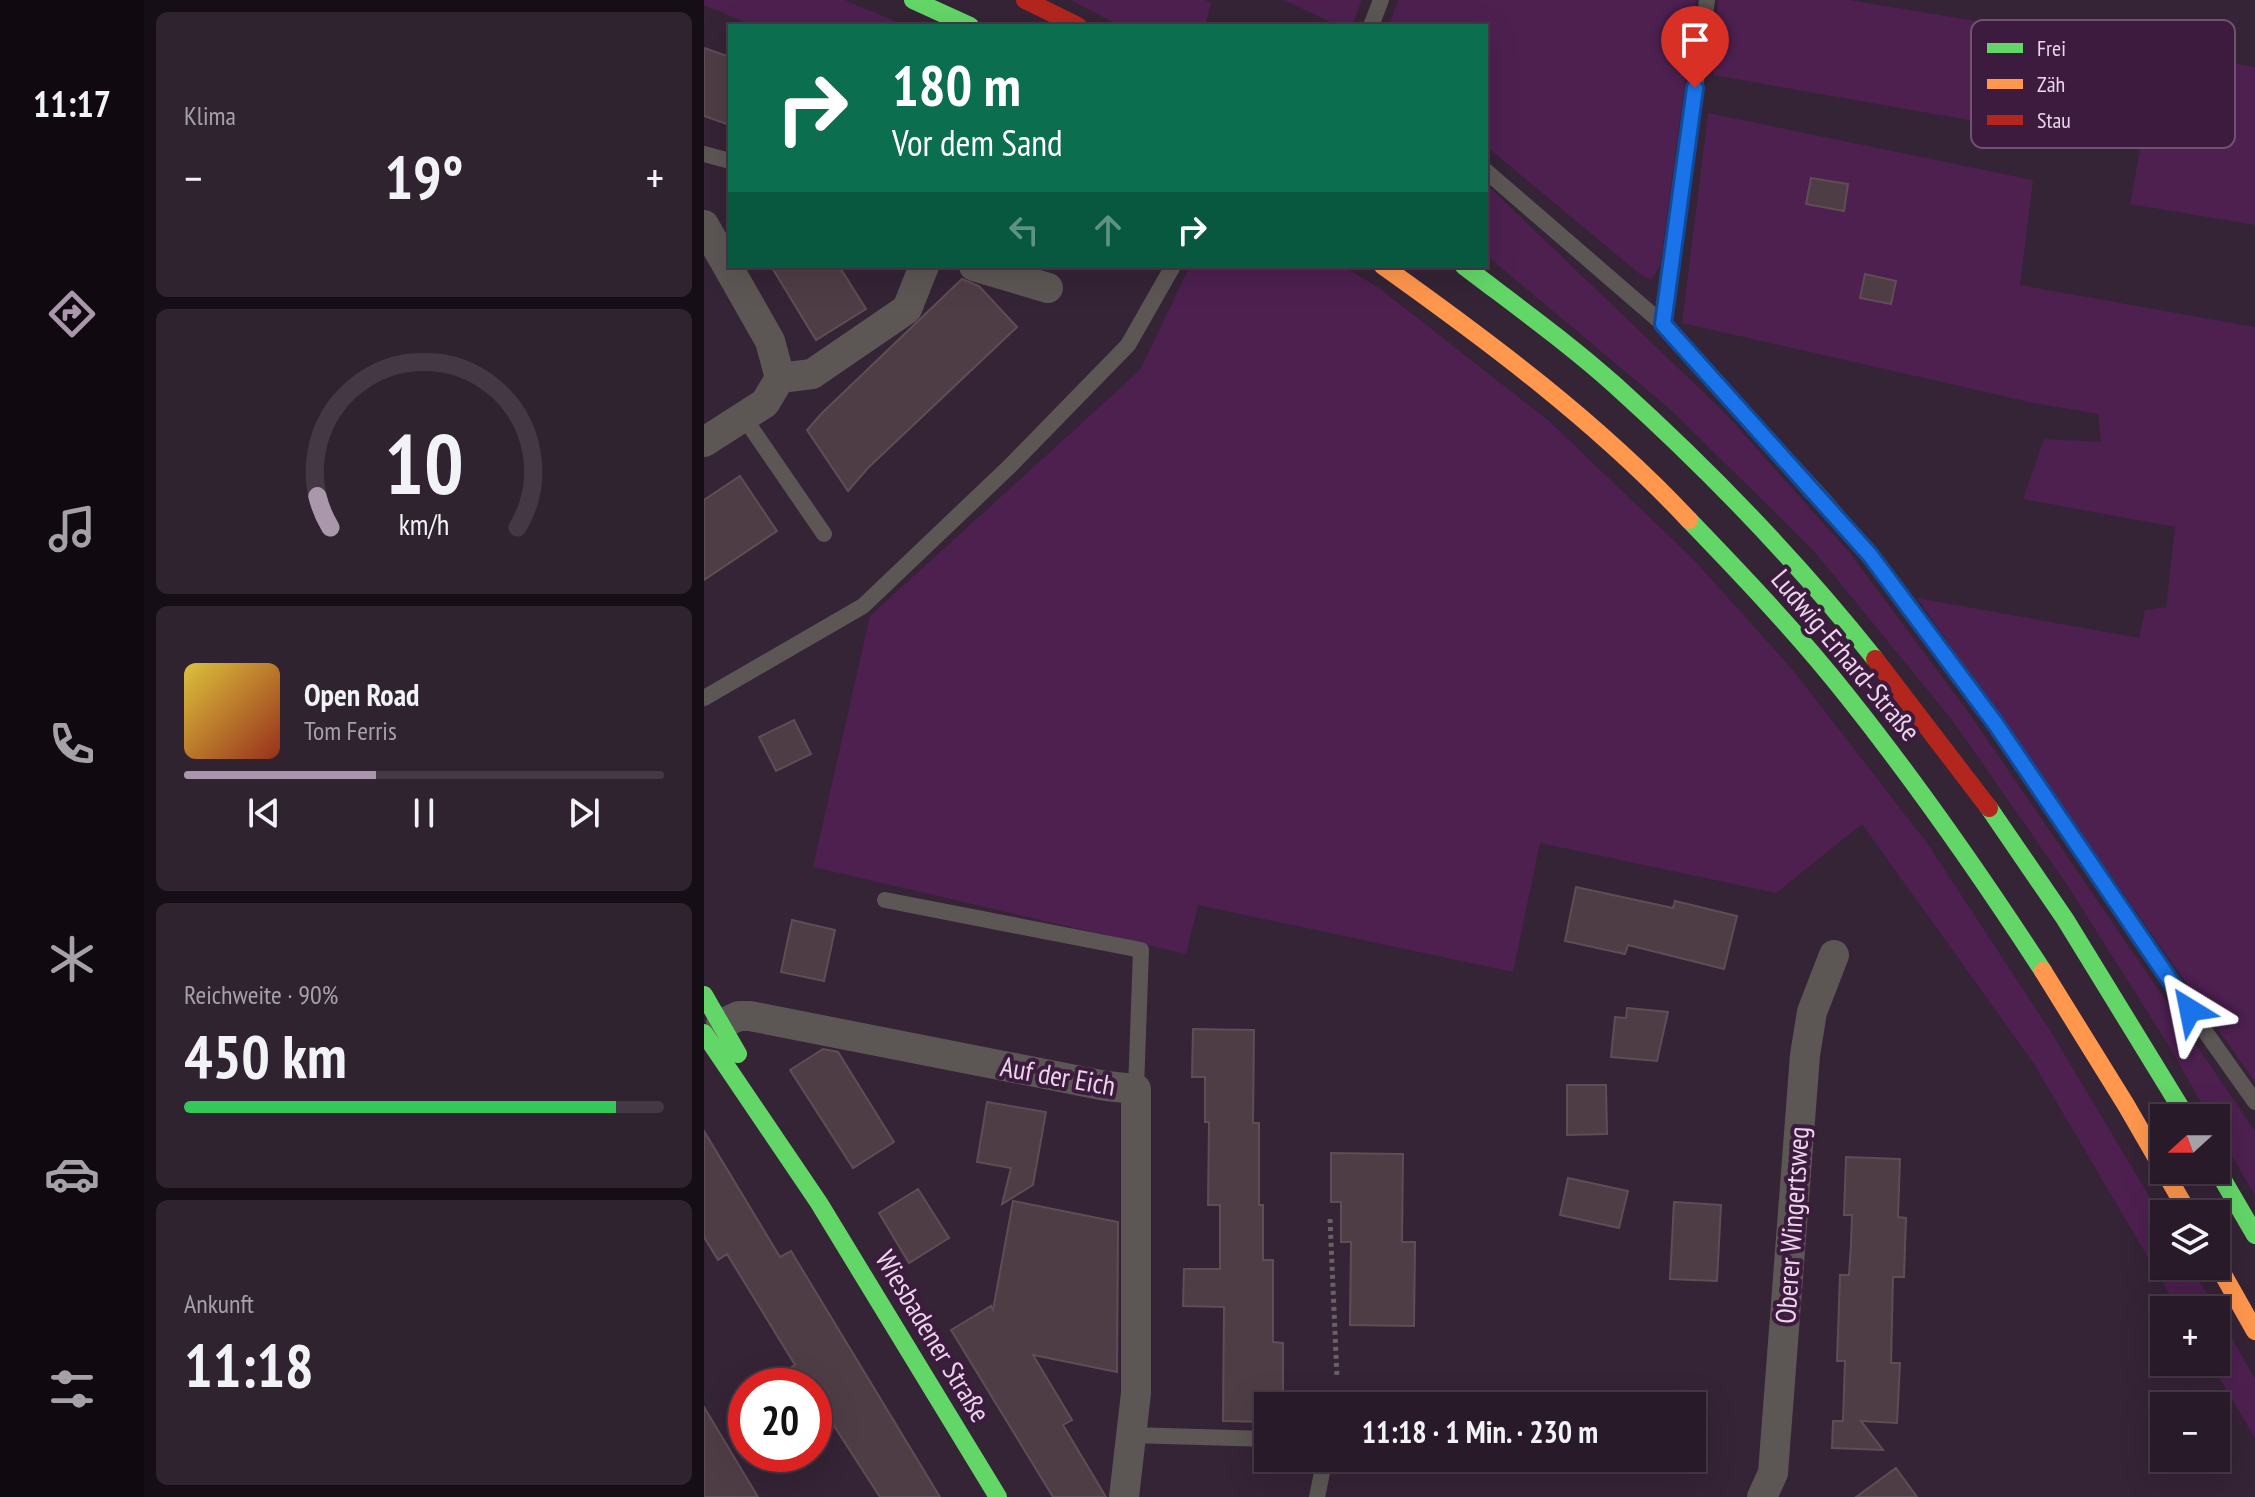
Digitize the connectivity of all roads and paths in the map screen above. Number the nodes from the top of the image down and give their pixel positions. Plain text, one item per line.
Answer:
1 (913, 0) edge
2 (1025, 0) edge
3 (1381, 0) edge
4 (1707, 0) edge
5 (966, 24) edge
6 (1074, 24) edge
7 (1372, 24) edge
8 (704, 154) edge
9 (728, 160) edge
10 (1488, 173) edge
11 (704, 225) edge
12 (728, 267) edge
13 (728, 268) edge
14 (923, 268) edge
15 (981, 268) edge
16 (1172, 268) edge
17 (1386, 268) edge
18 (1467, 268) edge
19 (1048, 288) dead end
20 (1663, 324) junction
21 (780, 378) junction
22 (743, 416) junction
23 (704, 442) edge
24 (824, 534) dead end
25 (704, 698) edge
26 (885, 900) dead end
27 (1834, 955) dead end
28 (704, 995) edge
29 (712, 1028) edge
30 (1136, 1089) junction
31 (2255, 1102) edge
32 (2178, 1104) edge
33 (2225, 1184) edge
34 (2181, 1200) edge
35 (1330, 1219) dead end
36 (2255, 1235) edge
37 (2226, 1280) edge
38 (2255, 1331) edge
39 (1337, 1392) edge
40 (1131, 1435) junction
41 (1254, 1439) edge
42 (1322, 1472) edge
43 (1775, 1489) edge
44 (998, 1497) edge
45 (1124, 1497) edge
46 (1317, 1497) edge

1 - 5 main road
2 - 6 main road
3 - 7 lane
4 - 20 lane
8 - 9 lane
10 - 20 lane
11 - 12 street
13 - 21 street
14 - 21 street
15 - 19 street
16 - 25 lane
17 - 34 main road, Ludwig-Erhard-Straße
18 - 32 main road, Ludwig-Erhard-Straße
20 - 31 lane
21 - 22 street
22 - 23 street
22 - 24 lane
26 - 30 lane
27 - 43 street, Oberer Wingertsweg
28 - 29 main road, Wiesbadener Straße
29 - 30 street, Auf der Eich
29 - 44 main road, Wiesbadener Straße
30 - 40 street, Auf der Eich
33 - 36 main road
35 - 39 path
37 - 38 main road
40 - 41 lane
40 - 45 street, Auf der Eich
42 - 46 lane

